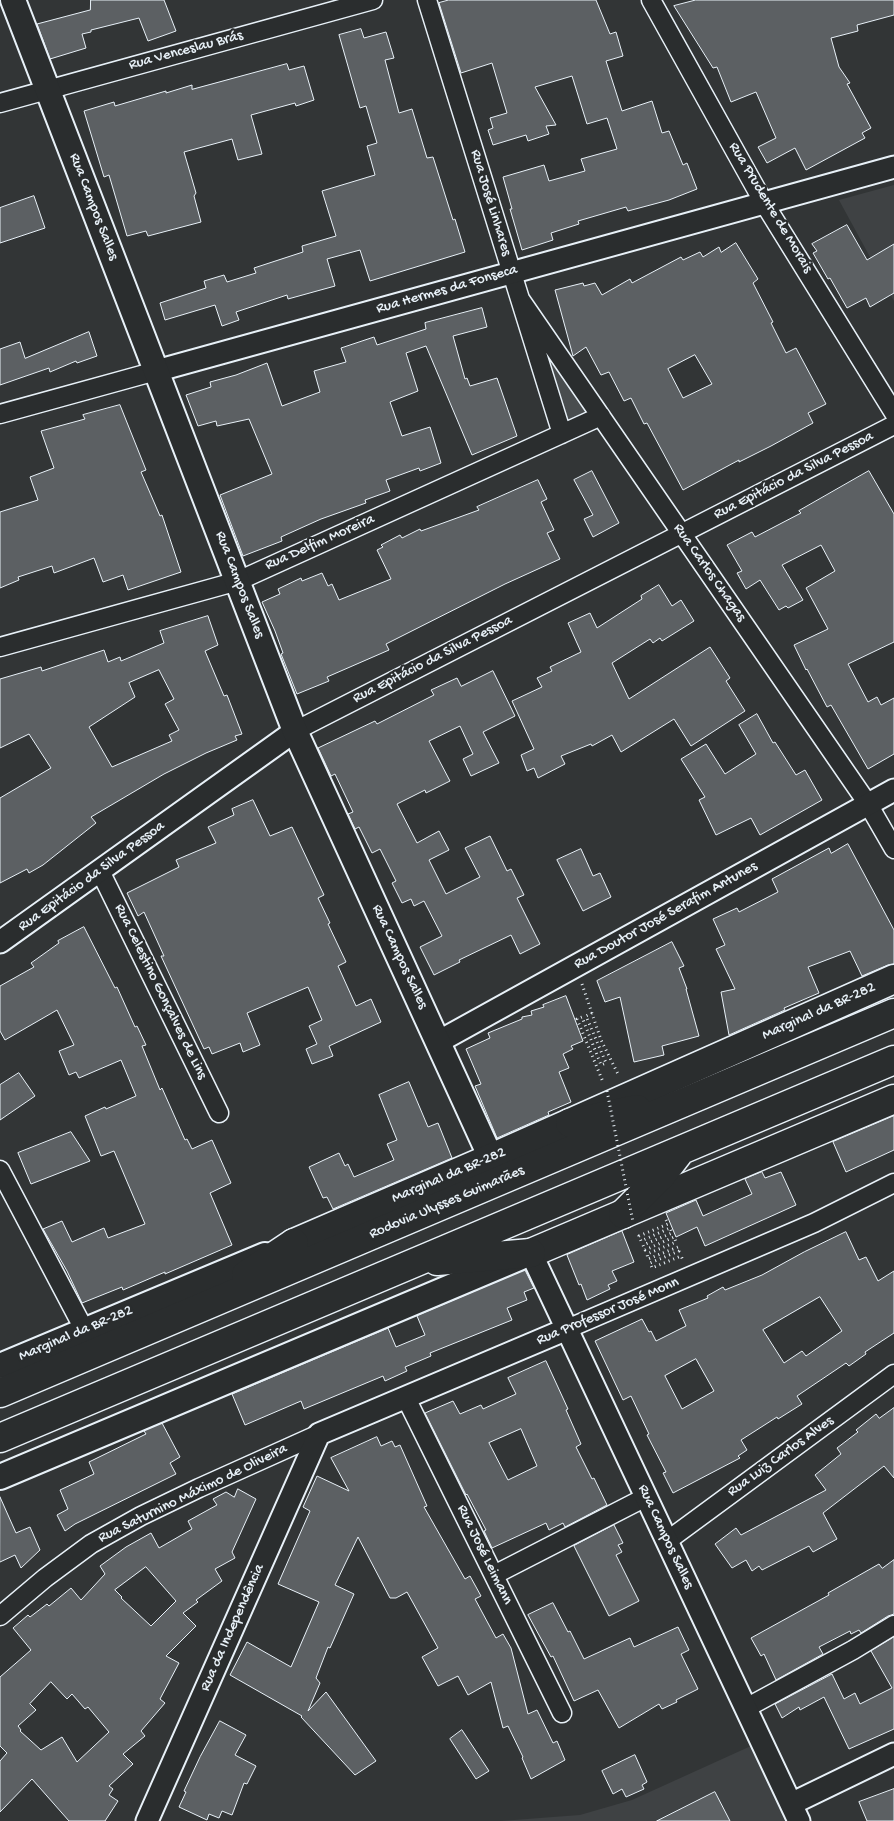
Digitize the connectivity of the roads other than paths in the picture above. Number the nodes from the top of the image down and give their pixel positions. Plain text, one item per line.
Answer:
1 (13, 0) edge
2 (372, 0) edge
3 (427, 0) edge
4 (651, 0) edge
5 (48, 90) junction
6 (0, 103) edge
7 (894, 167) edge
8 (764, 203) junction
9 (512, 273) junction
10 (520, 299) junction
11 (156, 371) junction
12 (894, 412) edge
13 (0, 414) edge
14 (601, 416) junction
15 (894, 425) edge
16 (562, 434) junction
17 (682, 534) junction
18 (238, 581) junction
19 (0, 647) edge
20 (295, 731) junction
21 (894, 790) edge
22 (868, 804) junction
23 (894, 849) edge
24 (100, 870) junction
25 (0, 942) edge
26 (894, 979) edge
27 (894, 1013) edge
28 (438, 1042) junction
29 (894, 1060) edge
30 (692, 1098) junction
31 (894, 1100) edge
32 (219, 1114) dead end
33 (570, 1123) junction
34 (680, 1150) junction
35 (491, 1158) junction
36 (0, 1170) edge
37 (894, 1183) edge
38 (632, 1218) junction
39 (294, 1243) junction
40 (531, 1253) junction
41 (413, 1263) junction
42 (193, 1311) junction
43 (567, 1329) junction
44 (85, 1331) junction
45 (0, 1366) edge
46 (894, 1374) edge
47 (0, 1393) edge
48 (406, 1398) junction
49 (319, 1434) junction
50 (0, 1438) edge
51 (0, 1477) edge
52 (646, 1497) junction
53 (667, 1541) junction
54 (494, 1575) junction
55 (0, 1616) edge
56 (894, 1625) edge
57 (746, 1708) junction
58 (562, 1713) dead end
59 (894, 1754) edge
60 (795, 1812) edge
61 (147, 1821) edge

1 - 5 main road, Rua Campos Salles
2 - 5 street, Rua Venceslau Brás
3 - 9 street, Rua José Linhares
4 - 8 street, Rua Prudente de Morais
5 - 6 street, Rua Venceslau Brás
5 - 11 main road, Rua Campos Salles
7 - 8 street, Rua Hermes da Fonseca
8 - 9 street, Rua Hermes da Fonseca
8 - 12 street, Rua Prudente de Morais
9 - 10 street, Rua José Linhares
9 - 11 street, Rua Hermes da Fonseca
10 - 14 street, Rua Carlos Chagas
10 - 16 street, Rua José Linhares
11 - 13 street, Rua Hermes da Fonseca
11 - 18 main road, Rua Campos Salles
14 - 16 street, Rua Delfim Moreira
14 - 17 street, Rua Carlos Chagas
15 - 17 street, Rua Epitácio da Silva Pessoa
16 - 18 street, Rua Delfim Moreira
17 - 20 street, Rua Epitácio da Silva Pessoa
17 - 22 street, Rua Carlos Chagas
18 - 19 street, Rua Delfim Moreira
18 - 20 main road, Rua Campos Salles
20 - 24 street, Rua Epitácio da Silva Pessoa
20 - 28 main road, Rua Campos Salles
21 - 22 street, Rua Doutor José Serafim Antunes
22 - 23 street, Rua Carlos Chagas
22 - 28 street, Rua Doutor José Serafim Antunes
24 - 25 street, Rua Epitácio da Silva Pessoa
24 - 32 street, Rua Celestino Gonçalves de Lins
26 - 33 main road, Marginal da BR-282
27 - 30 main road, Rodovia Ulysses Guimarães
28 - 35 main road, Rua Campos Salles
29 - 34 main road
30 - 33 main road
30 - 42 main road, Rodovia Ulysses Guimarães
31 - 38 main road
33 - 35 main road, Marginal da BR-282
34 - 38 main road
34 - 41 main road
35 - 39 main road, Marginal da BR-282
36 - 44 street
37 - 43 street, Rua Professor José Monn
38 - 40 main road
39 - 42 main road
39 - 44 main road, Marginal da BR-282
40 - 41 main road
40 - 43 street, Rua Campos Salles
40 - 51 main road
41 - 50 main road
42 - 47 main road, Rodovia Ulysses Guimarães
43 - 48 street, Rua Professor José Monn
43 - 52 street, Rua Campos Salles
44 - 45 main road, Marginal da BR-282
46 - 53 street, Rua Luiz Carlos Alves
48 - 49 street, Rua Professor José Monn
48 - 54 street, Rua José Leimann
49 - 55 street, Rua Saturnino Máximo de Oliveira
49 - 61 street, Rua da Independência
52 - 53 street, Rua Campos Salles
52 - 54 street
53 - 57 street, Rua Campos Salles
54 - 58 street, Rua José Leimann
56 - 57 street
57 - 60 street, Rua Campos Salles
59 - 60 street

